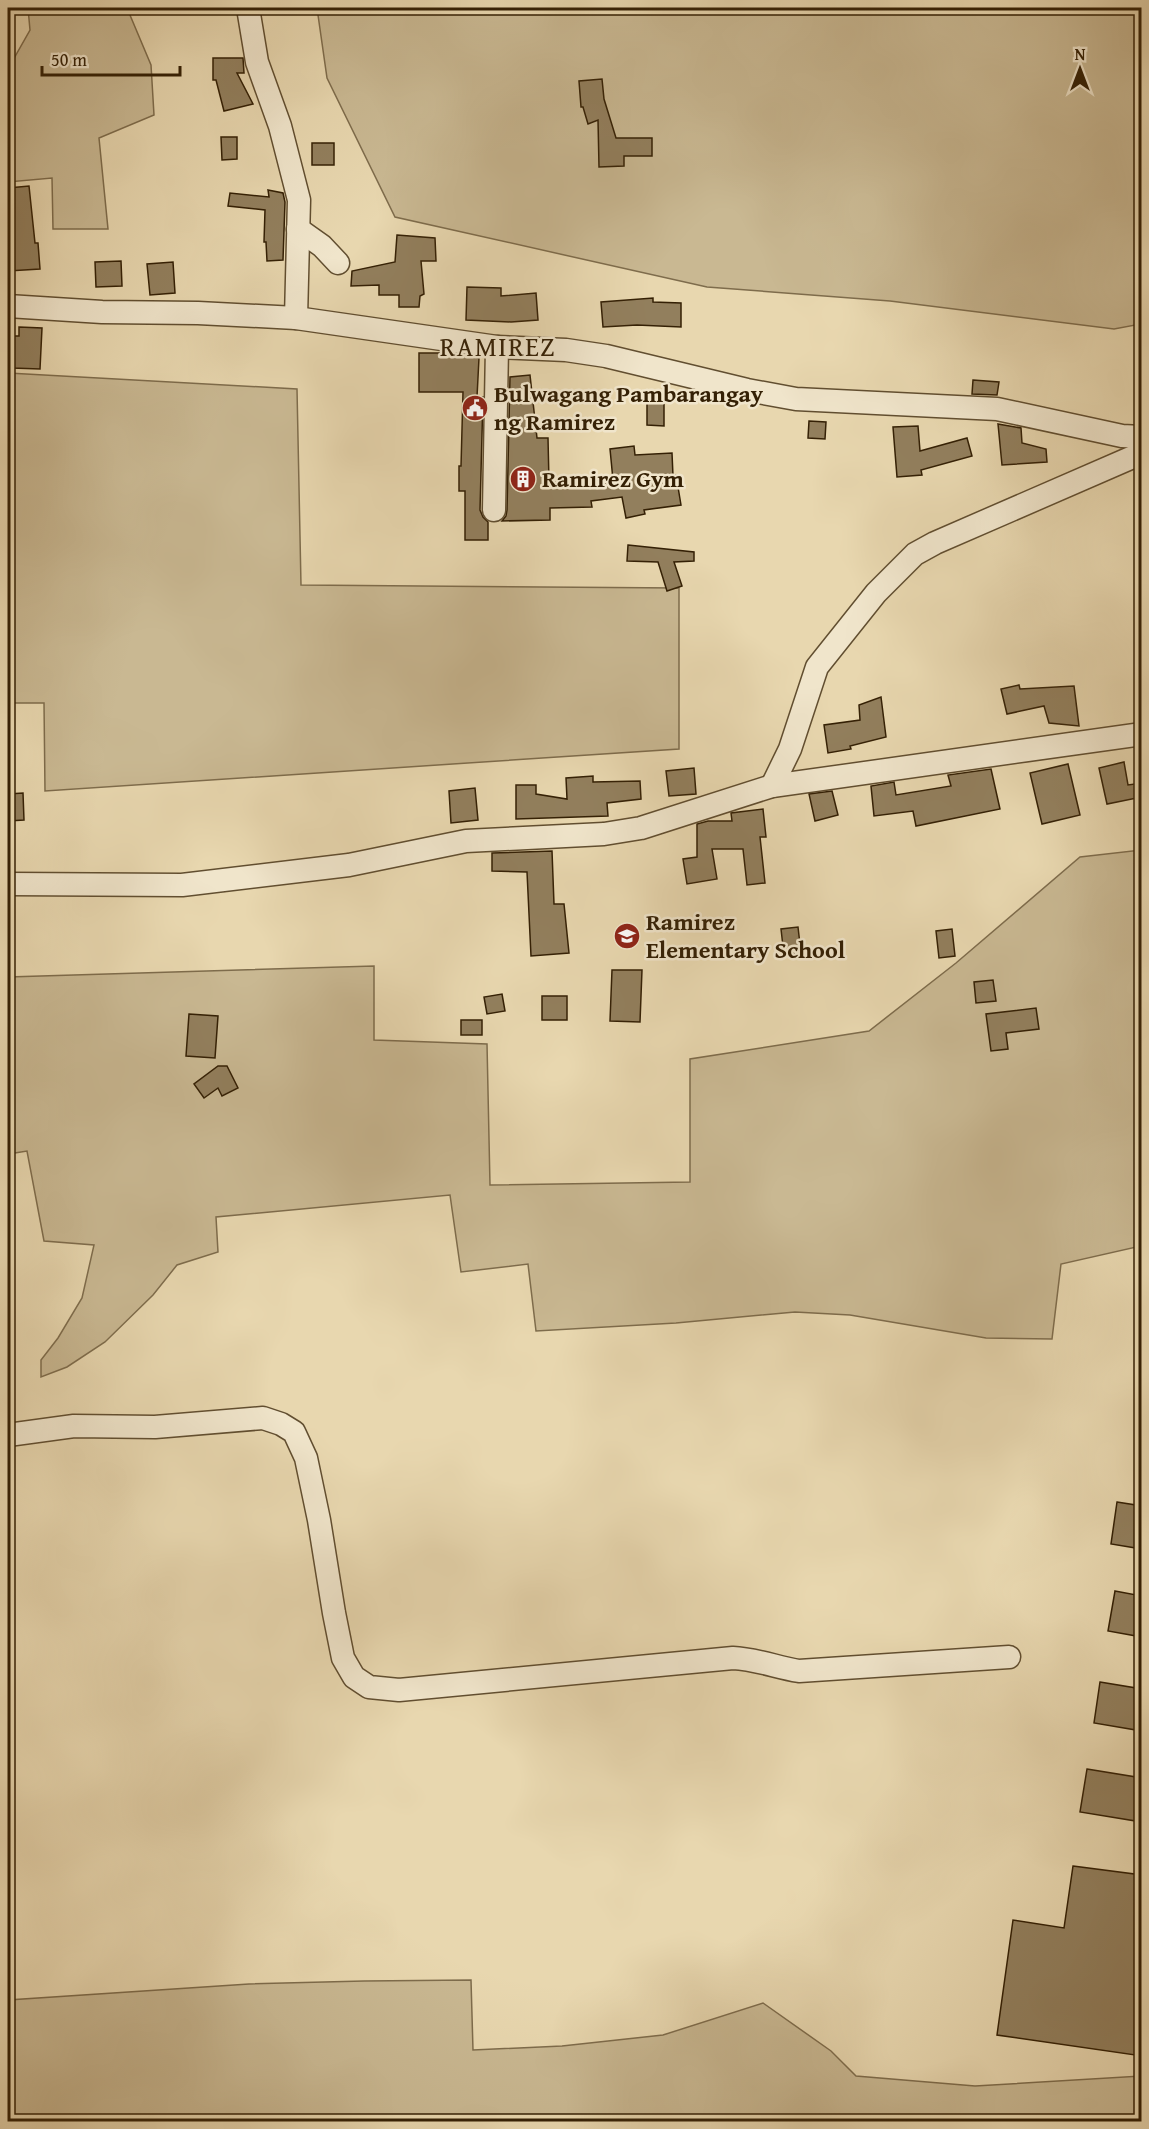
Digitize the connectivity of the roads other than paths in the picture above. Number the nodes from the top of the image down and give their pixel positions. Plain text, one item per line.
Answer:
1 (248, 8) edge
2 (298, 230) junction
3 (338, 263) dead end
4 (8, 306) edge
5 (296, 318) junction
6 (497, 347) junction
7 (1142, 437) edge
8 (1142, 453) edge
9 (494, 510) dead end
10 (1142, 734) edge
11 (772, 786) junction
12 (8, 884) edge
13 (8, 1435) edge
14 (1009, 1657) dead end

1 - 2 street
2 - 3 street
2 - 5 street
4 - 5 street
5 - 6 street
6 - 7 street
6 - 9 street
8 - 11 street
10 - 11 street
11 - 12 street
13 - 14 street

